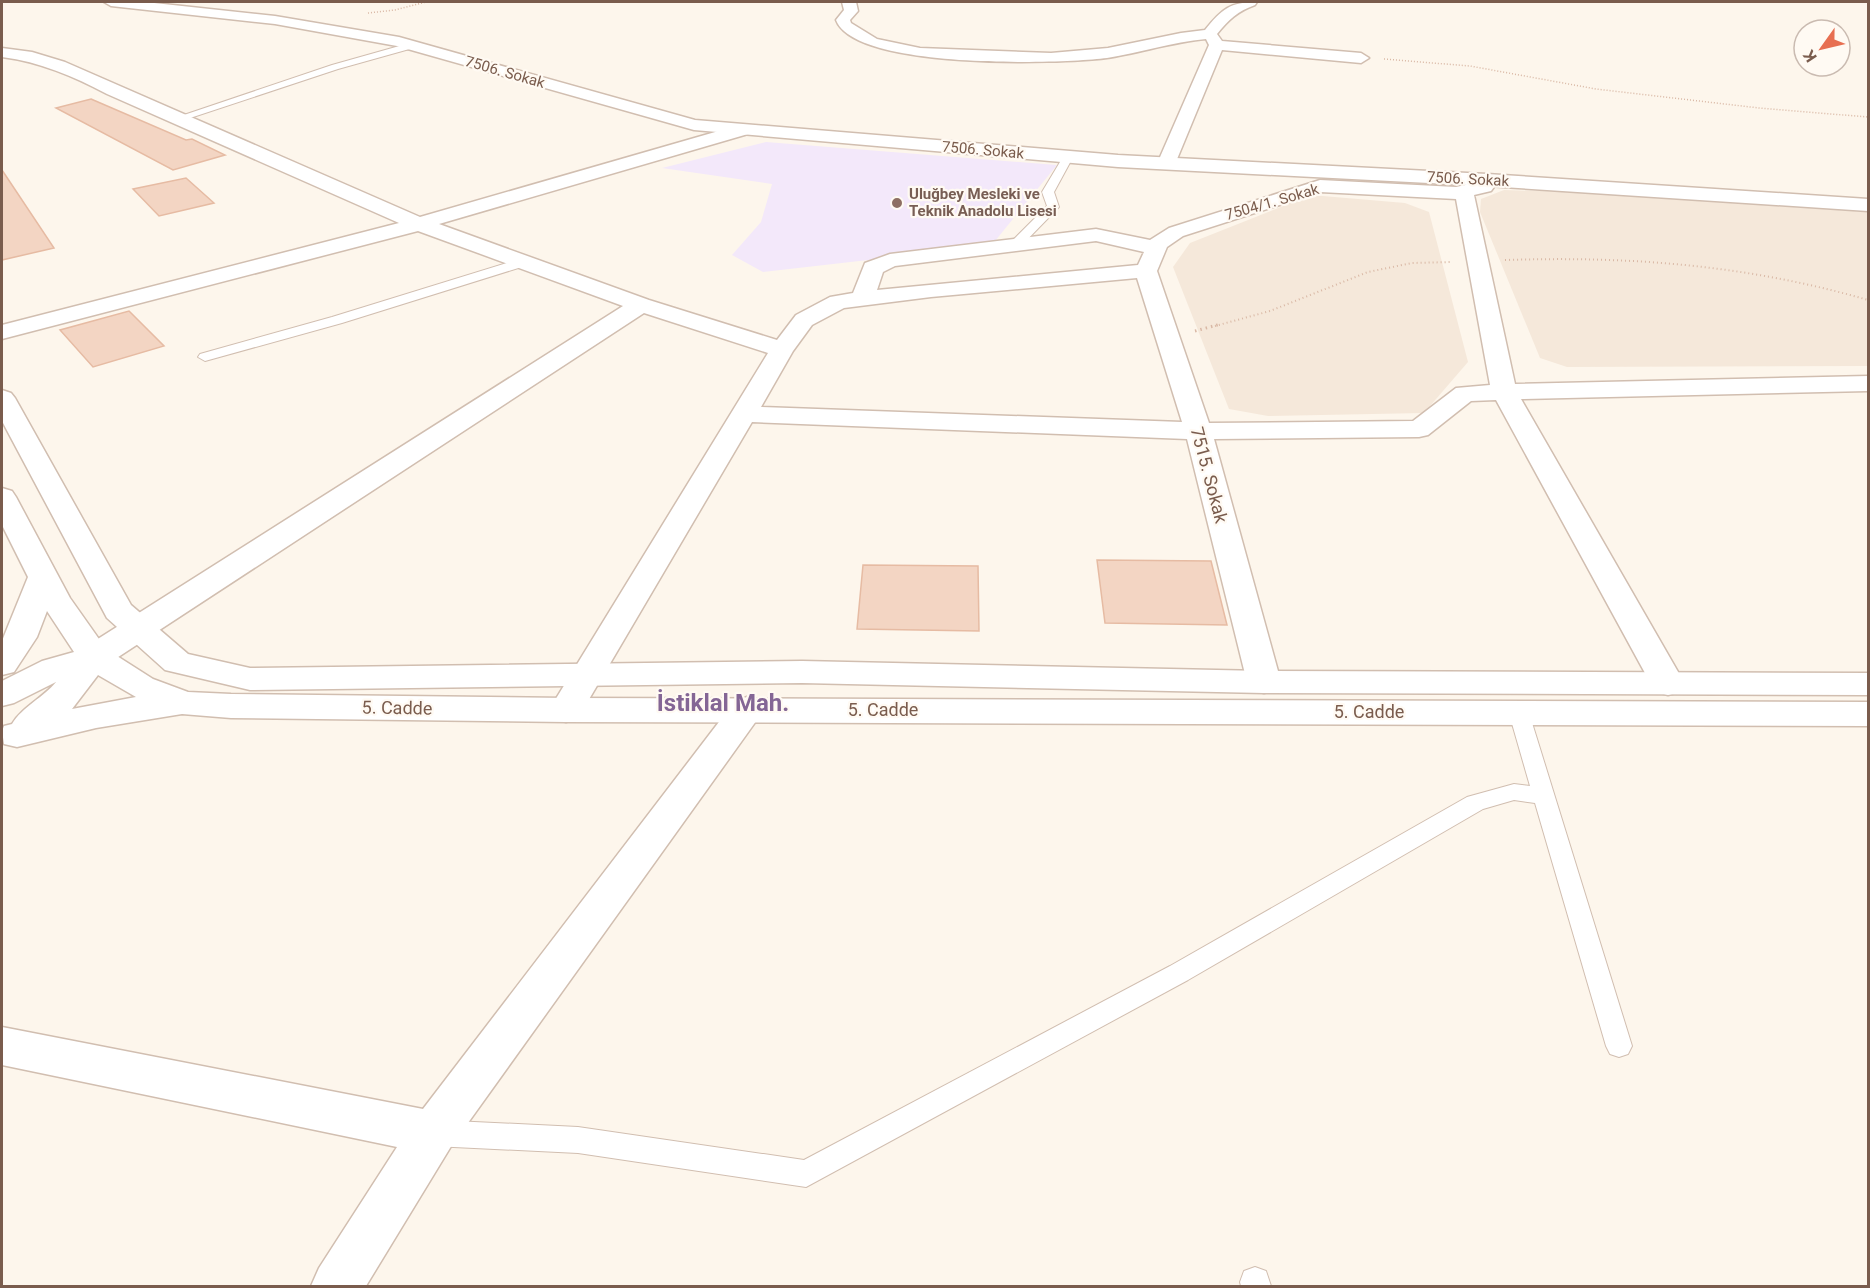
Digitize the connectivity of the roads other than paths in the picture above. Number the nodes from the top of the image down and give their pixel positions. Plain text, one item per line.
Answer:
1 (111, 2) edge
2 (849, 2) edge
3 (1250, 2) edge
4 (1214, 40) junction
5 (392, 41) junction
6 (410, 46) junction
7 (2, 53) edge
8 (1361, 58) road end
9 (296, 69) dead end
10 (177, 119) junction
11 (742, 130) junction
12 (1068, 157) junction
13 (1166, 164) junction
14 (1475, 186) junction
15 (1869, 205) edge
16 (419, 224) junction
17 (1015, 245) junction
18 (1151, 259) junction
19 (523, 262) junction
20 (863, 298) junction
21 (640, 305) junction
22 (2, 332) edge
23 (782, 350) junction
24 (205, 357) dead end
25 (1869, 384) edge
26 (1504, 392) junction
27 (2, 398) edge
28 (743, 414) junction
29 (1198, 431) junction
30 (2, 497) edge
31 (43, 577) junction
32 (139, 628) junction
33 (94, 657) junction
34 (2, 664) edge
35 (587, 675) junction
36 (1264, 682) junction
37 (1668, 684) junction
38 (1869, 684) edge
39 (2, 695) edge
40 (184, 703) junction
41 (747, 709) junction
42 (566, 710) junction
43 (1519, 713) junction
44 (1869, 714) edge
45 (9, 741) edge
46 (1544, 796) junction
47 (2, 1046) edge
48 (1619, 1046) dead end
49 (434, 1133) junction
50 (338, 1287) edge

1 - 5 street, 7506. Sokak
2 - 4 street
3 - 4 street
4 - 8 street
4 - 13 street
5 - 6 street, 7506. Sokak
5 - 9 lane
6 - 10 lane
6 - 11 street, 7506. Sokak
7 - 10 street
10 - 16 street
11 - 12 street, 7506. Sokak
11 - 16 street
12 - 13 street, 7506. Sokak
12 - 17 lane
13 - 14 street, 7506. Sokak
14 - 15 street, 7506. Sokak
14 - 18 street, 7504/1. Sokak
14 - 26 street
16 - 19 street
16 - 22 street
17 - 18 street
17 - 20 street
18 - 20 street
18 - 29 street, 7515. Sokak
19 - 21 street
19 - 24 lane
20 - 23 street
21 - 23 street
21 - 32 street
23 - 28 street
25 - 26 street
26 - 29 street
26 - 37 street
27 - 32 street
28 - 29 street
28 - 35 street
29 - 36 street, 7515. Sokak
30 - 31 street, 5. Cadde
31 - 33 street, 5. Cadde
31 - 34 street
32 - 33 street
32 - 35 street
33 - 39 street
33 - 40 street, 5. Cadde
33 - 45 street
35 - 36 street
35 - 42 street
36 - 37 street
37 - 38 street
40 - 42 street, 5. Cadde
40 - 45 street
41 - 42 street, 5. Cadde
41 - 43 street, 5. Cadde
41 - 49 street
43 - 44 street, 5. Cadde
43 - 46 lane
46 - 48 lane
46 - 49 lane
47 - 49 street
49 - 50 street

